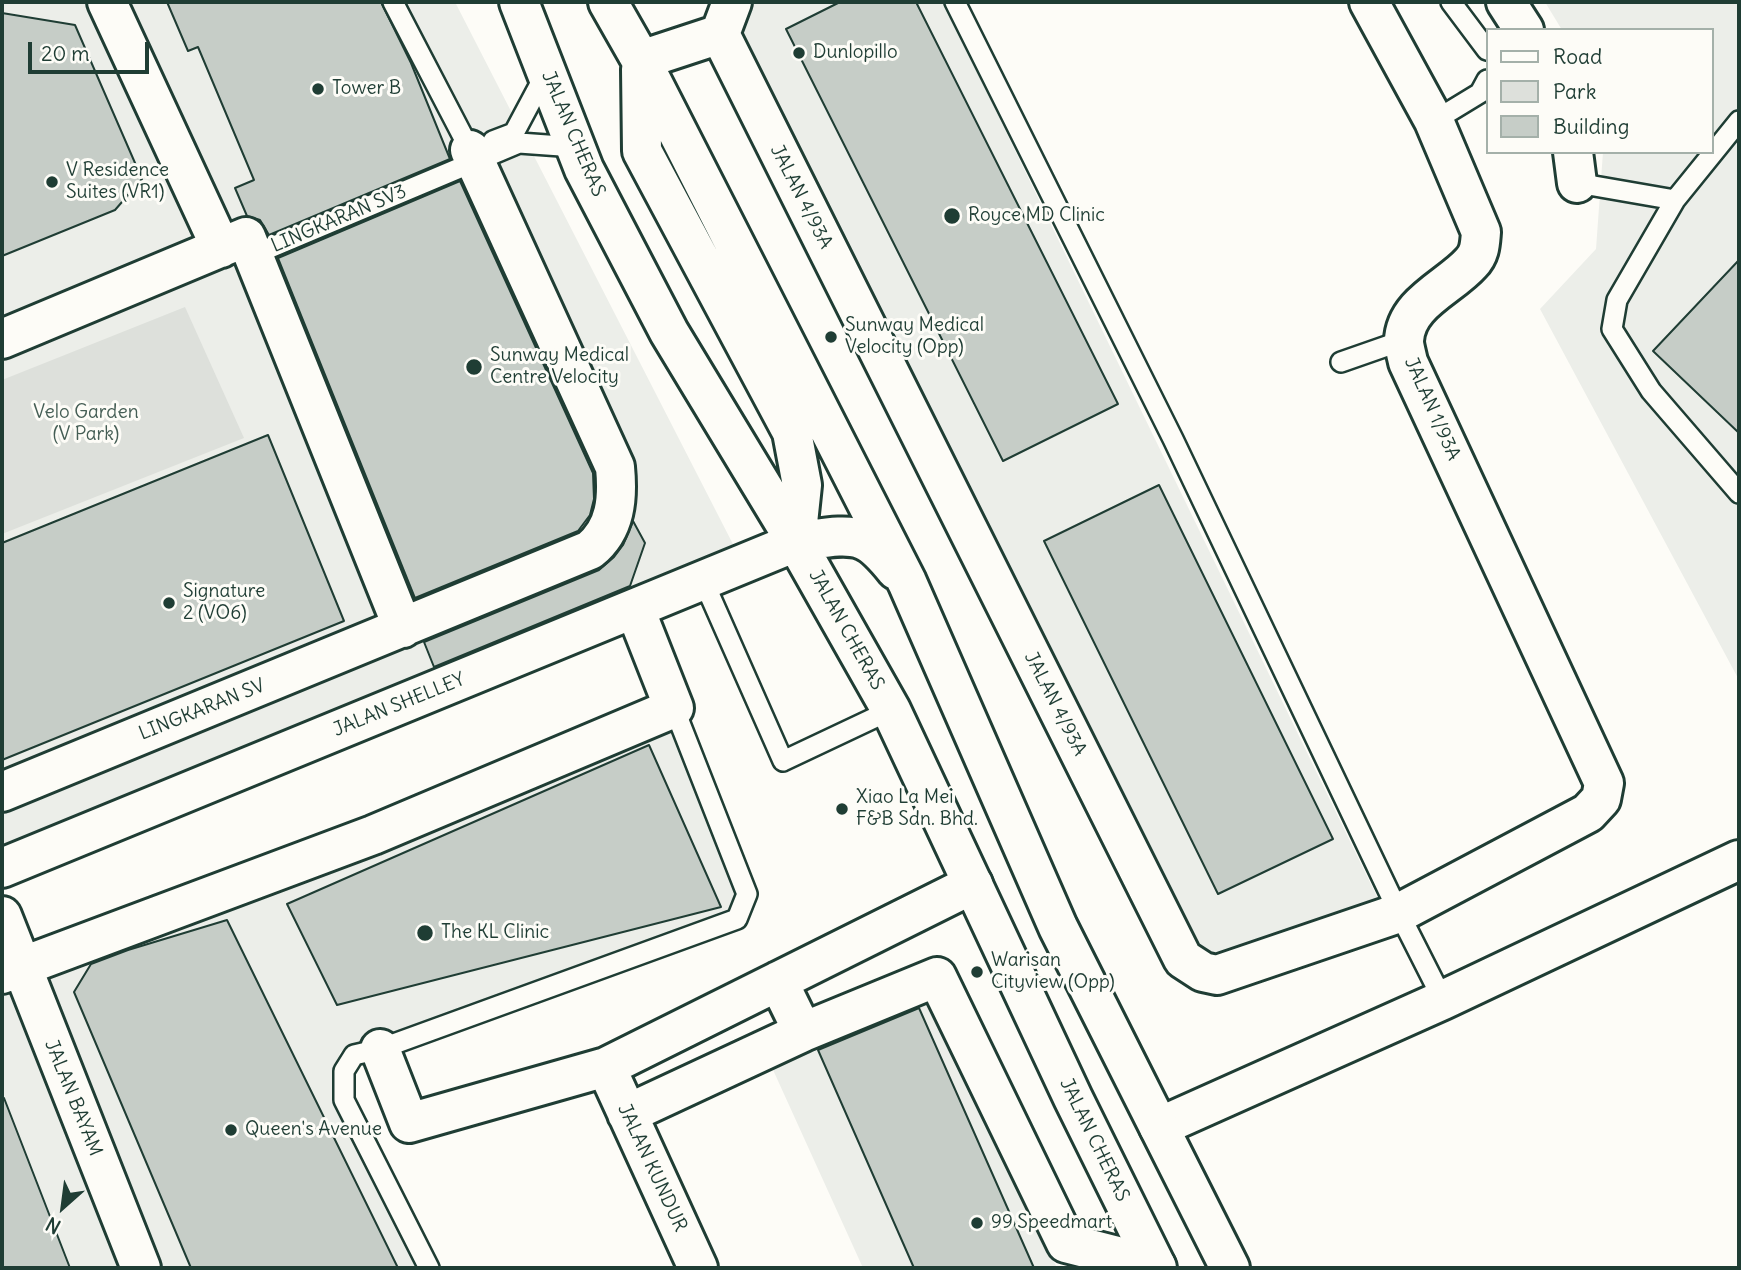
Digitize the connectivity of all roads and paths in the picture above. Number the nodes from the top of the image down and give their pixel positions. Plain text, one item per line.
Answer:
1 (107, 2) edge
2 (393, 2) edge
3 (519, 2) edge
4 (608, 2) edge
5 (955, 2) edge
6 (1369, 2) edge
7 (1451, 2) edge
8 (1506, 2) edge
9 (726, 18) edge
10 (1523, 28) edge
11 (1486, 49) edge
12 (641, 60) junction
13 (546, 73) junction
14 (1486, 82) edge
15 (1434, 121) junction
16 (1739, 121) edge
17 (575, 147) junction
18 (1713, 153) edge
19 (1712, 154) edge
20 (468, 155) junction
21 (1575, 168) edge
22 (1675, 200) junction
23 (237, 252) junction
24 (2, 339) edge
25 (1404, 340) junction
26 (1341, 362) dead end
27 (1739, 493) edge
28 (796, 542) junction
29 (703, 580) junction
30 (907, 582) junction
31 (635, 608) junction
32 (402, 628) junction
33 (674, 708) junction
34 (891, 710) junction
35 (2, 792) edge
36 (1601, 799) joint
37 (1739, 860) edge
38 (2, 868) edge
39 (973, 884) junction
40 (1399, 913) junction
41 (2, 916) edge
42 (12, 970) edge
43 (778, 981) junction
44 (1443, 1000) junction
45 (803, 1032) junction
46 (380, 1049) junction
47 (606, 1067) junction
48 (627, 1114) junction
49 (1159, 1127) junction
50 (1156, 1267) edge
51 (141, 1268) edge
52 (429, 1268) edge
53 (698, 1268) edge
54 (1230, 1268) edge

1 - 23 street
2 - 20 lane
3 - 13 street, JALAN CHERAS
4 - 12 street
5 - 40 lane
6 - 15 street, JALAN 1/93A
7 - 11 lane
8 - 10 street
9 - 12 street, JALAN 4/93A
9 - 40 street, JALAN 4/93A
12 - 28 street
12 - 30 street
13 - 17 street, JALAN CHERAS
13 - 20 lane, LINGKARAN SV3
14 - 15 lane
15 - 25 street, JALAN 1/93A
16 - 18 lane
17 - 20 lane, LINGKARAN SV3
17 - 28 street, JALAN CHERAS
19 - 22 lane
20 - 23 lane, LINGKARAN SV3
20 - 32 street, LINGKARAN SV
21 - 22 lane
22 - 27 lane
23 - 24 street, LINGKARAN SV3
23 - 32 street
25 - 26 lane
25 - 36 street, JALAN 1/93A
28 - 29 street, JALAN SHELLEY
28 - 30 street, JALAN SHELLEY
28 - 34 street, JALAN CHERAS
29 - 31 street, JALAN SHELLEY
29 - 34 lane
30 - 49 street
31 - 33 street
31 - 38 street, JALAN SHELLEY
32 - 35 street, LINGKARAN SV
33 - 42 street
33 - 46 lane
34 - 39 street, JALAN CHERAS
36 - 40 street, JALAN 4/93A
37 - 44 street
39 - 43 street
39 - 50 street, JALAN CHERAS
40 - 44 lane
41 - 42 street, JALAN BAYAM
42 - 51 street, JALAN BAYAM
43 - 45 street
43 - 47 street
44 - 49 street
45 - 48 street
45 - 50 street
46 - 47 street
46 - 52 lane
47 - 48 street, JALAN KUNDUR
48 - 53 street, JALAN KUNDUR
49 - 54 street

